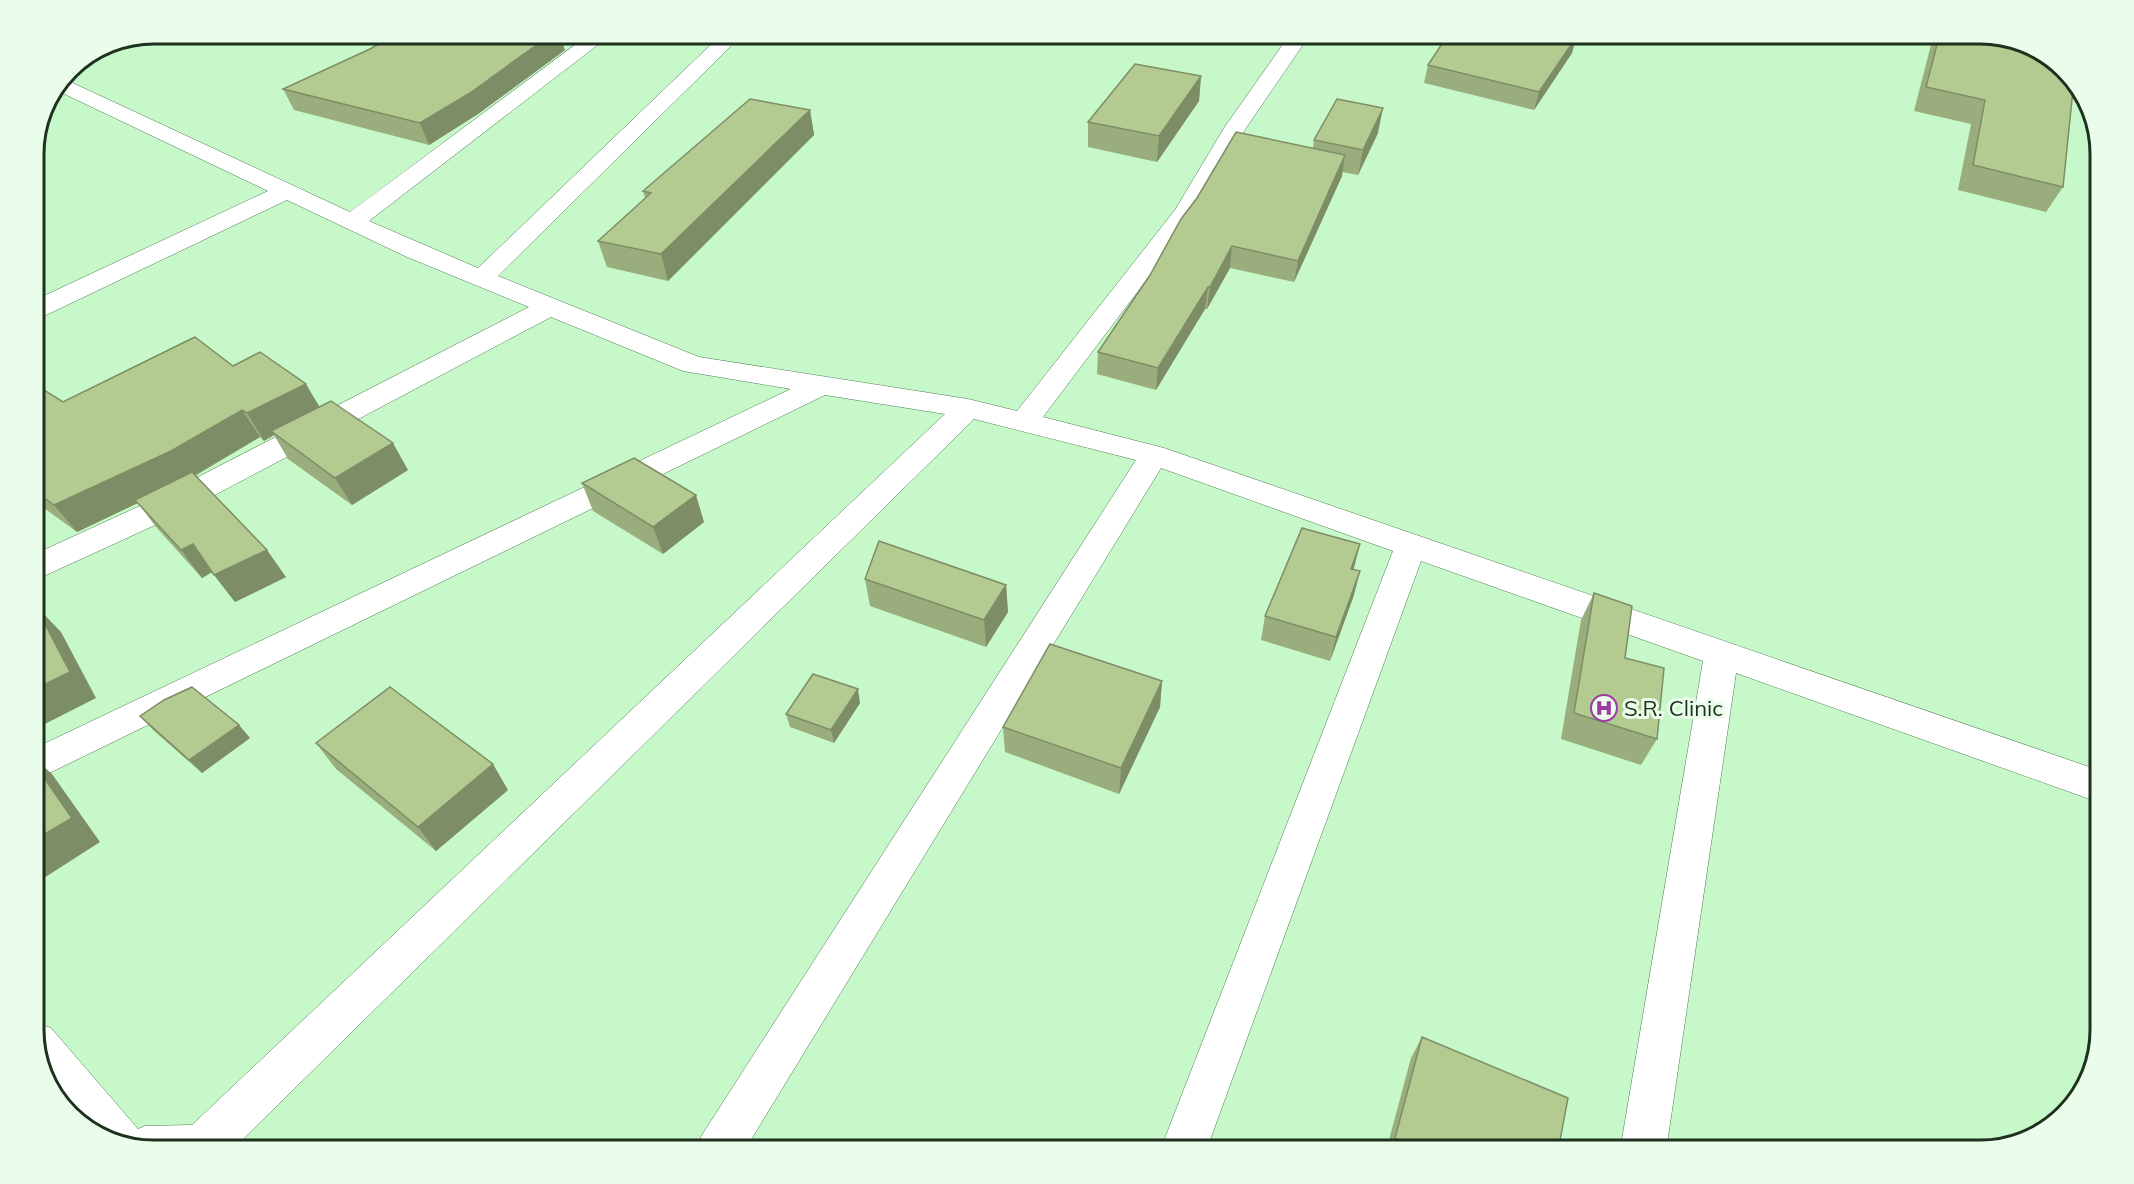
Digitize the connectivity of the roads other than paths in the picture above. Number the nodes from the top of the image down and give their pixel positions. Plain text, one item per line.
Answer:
1 (588, 44) edge
2 (723, 44) edge
3 (1293, 44) edge
4 (66, 87) edge
5 (286, 191) junction
6 (352, 222) junction
7 (482, 279) junction
8 (44, 306) edge
9 (550, 307) junction
10 (822, 385) junction
11 (968, 408) junction
12 (1023, 423) junction
13 (1154, 455) junction
14 (1411, 546) junction
15 (44, 564) edge
16 (1722, 654) junction
17 (44, 761) edge
18 (2090, 783) edge
19 (47, 1057) edge
20 (112, 1132) edge
21 (209, 1140) edge
22 (725, 1140) edge
23 (1187, 1140) edge
24 (1645, 1140) edge

1 - 6 street
2 - 7 street
3 - 12 street
4 - 5 street
5 - 6 street
5 - 8 street
6 - 7 street
7 - 9 street
9 - 10 street
9 - 15 street
10 - 11 street
10 - 17 street
11 - 12 street
11 - 21 street
12 - 13 street
13 - 14 street
13 - 22 street
14 - 16 street
14 - 23 street
16 - 18 street
16 - 24 street
19 - 20 street

